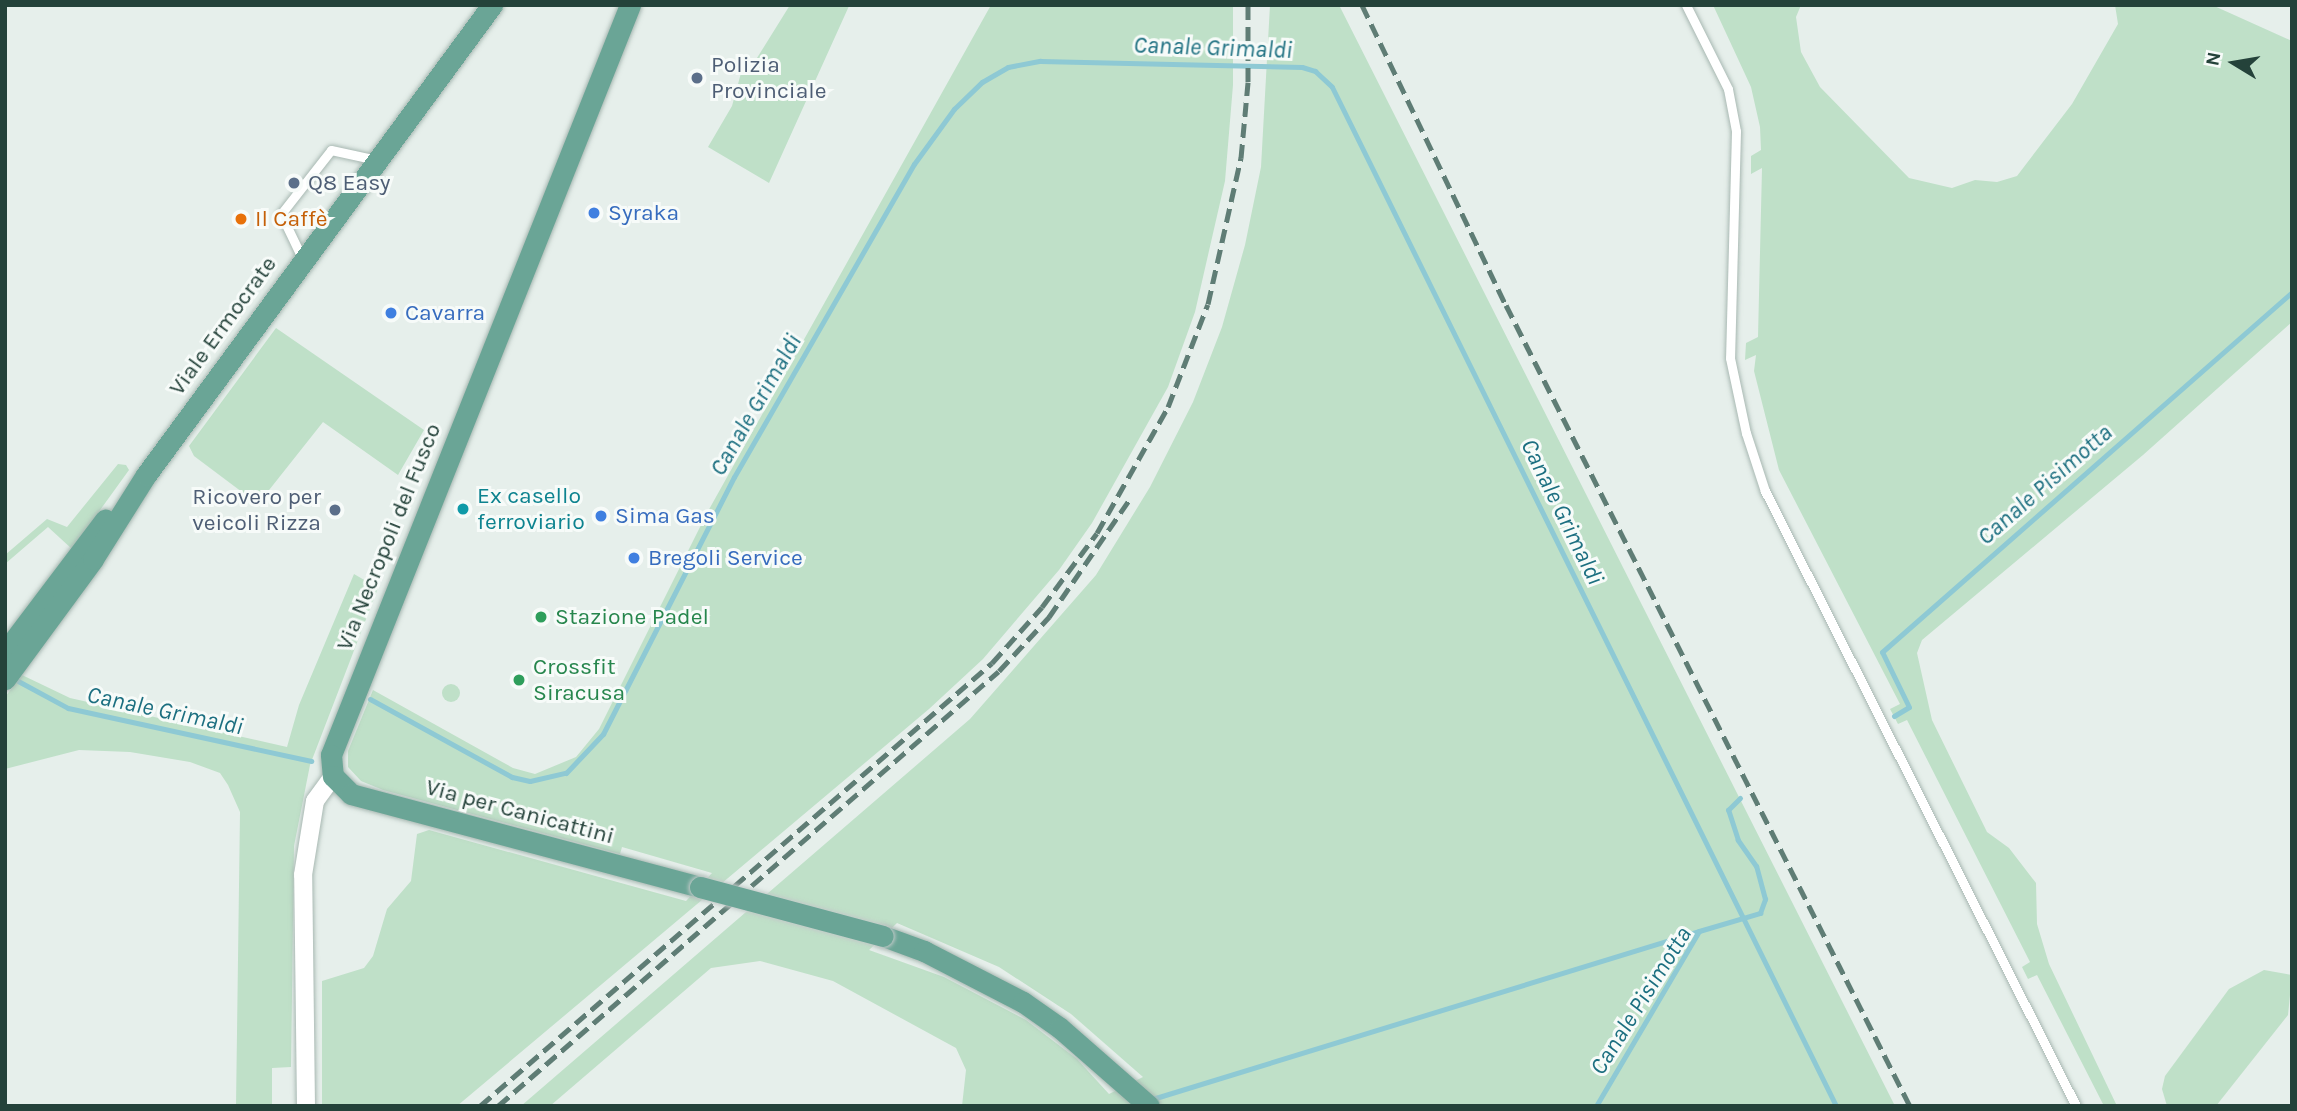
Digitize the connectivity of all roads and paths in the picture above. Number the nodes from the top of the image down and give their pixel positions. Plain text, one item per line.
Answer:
1 (492, 5) edge
2 (630, 5) edge
3 (1686, 5) edge
4 (377, 160) junction
5 (303, 260) junction
6 (146, 475) junction
7 (5, 652) edge
8 (5, 679) edge
9 (333, 776) junction
10 (306, 1106) edge
11 (1149, 1106) edge
12 (2076, 1106) edge

1 - 4 main road, Viale Ermocrate
2 - 9 main road, Via Necropoli del Fusco
3 - 12 lane
4 - 5 main road, Viale Ermocrate
4 - 5 lane
5 - 6 main road, Viale Ermocrate
6 - 7 main road, Viale Ermocrate
6 - 8 main road, Viale Ermocrate
9 - 10 street, Via Necropoli del Fusco
9 - 11 main road, Via per Canicattini, bridge

